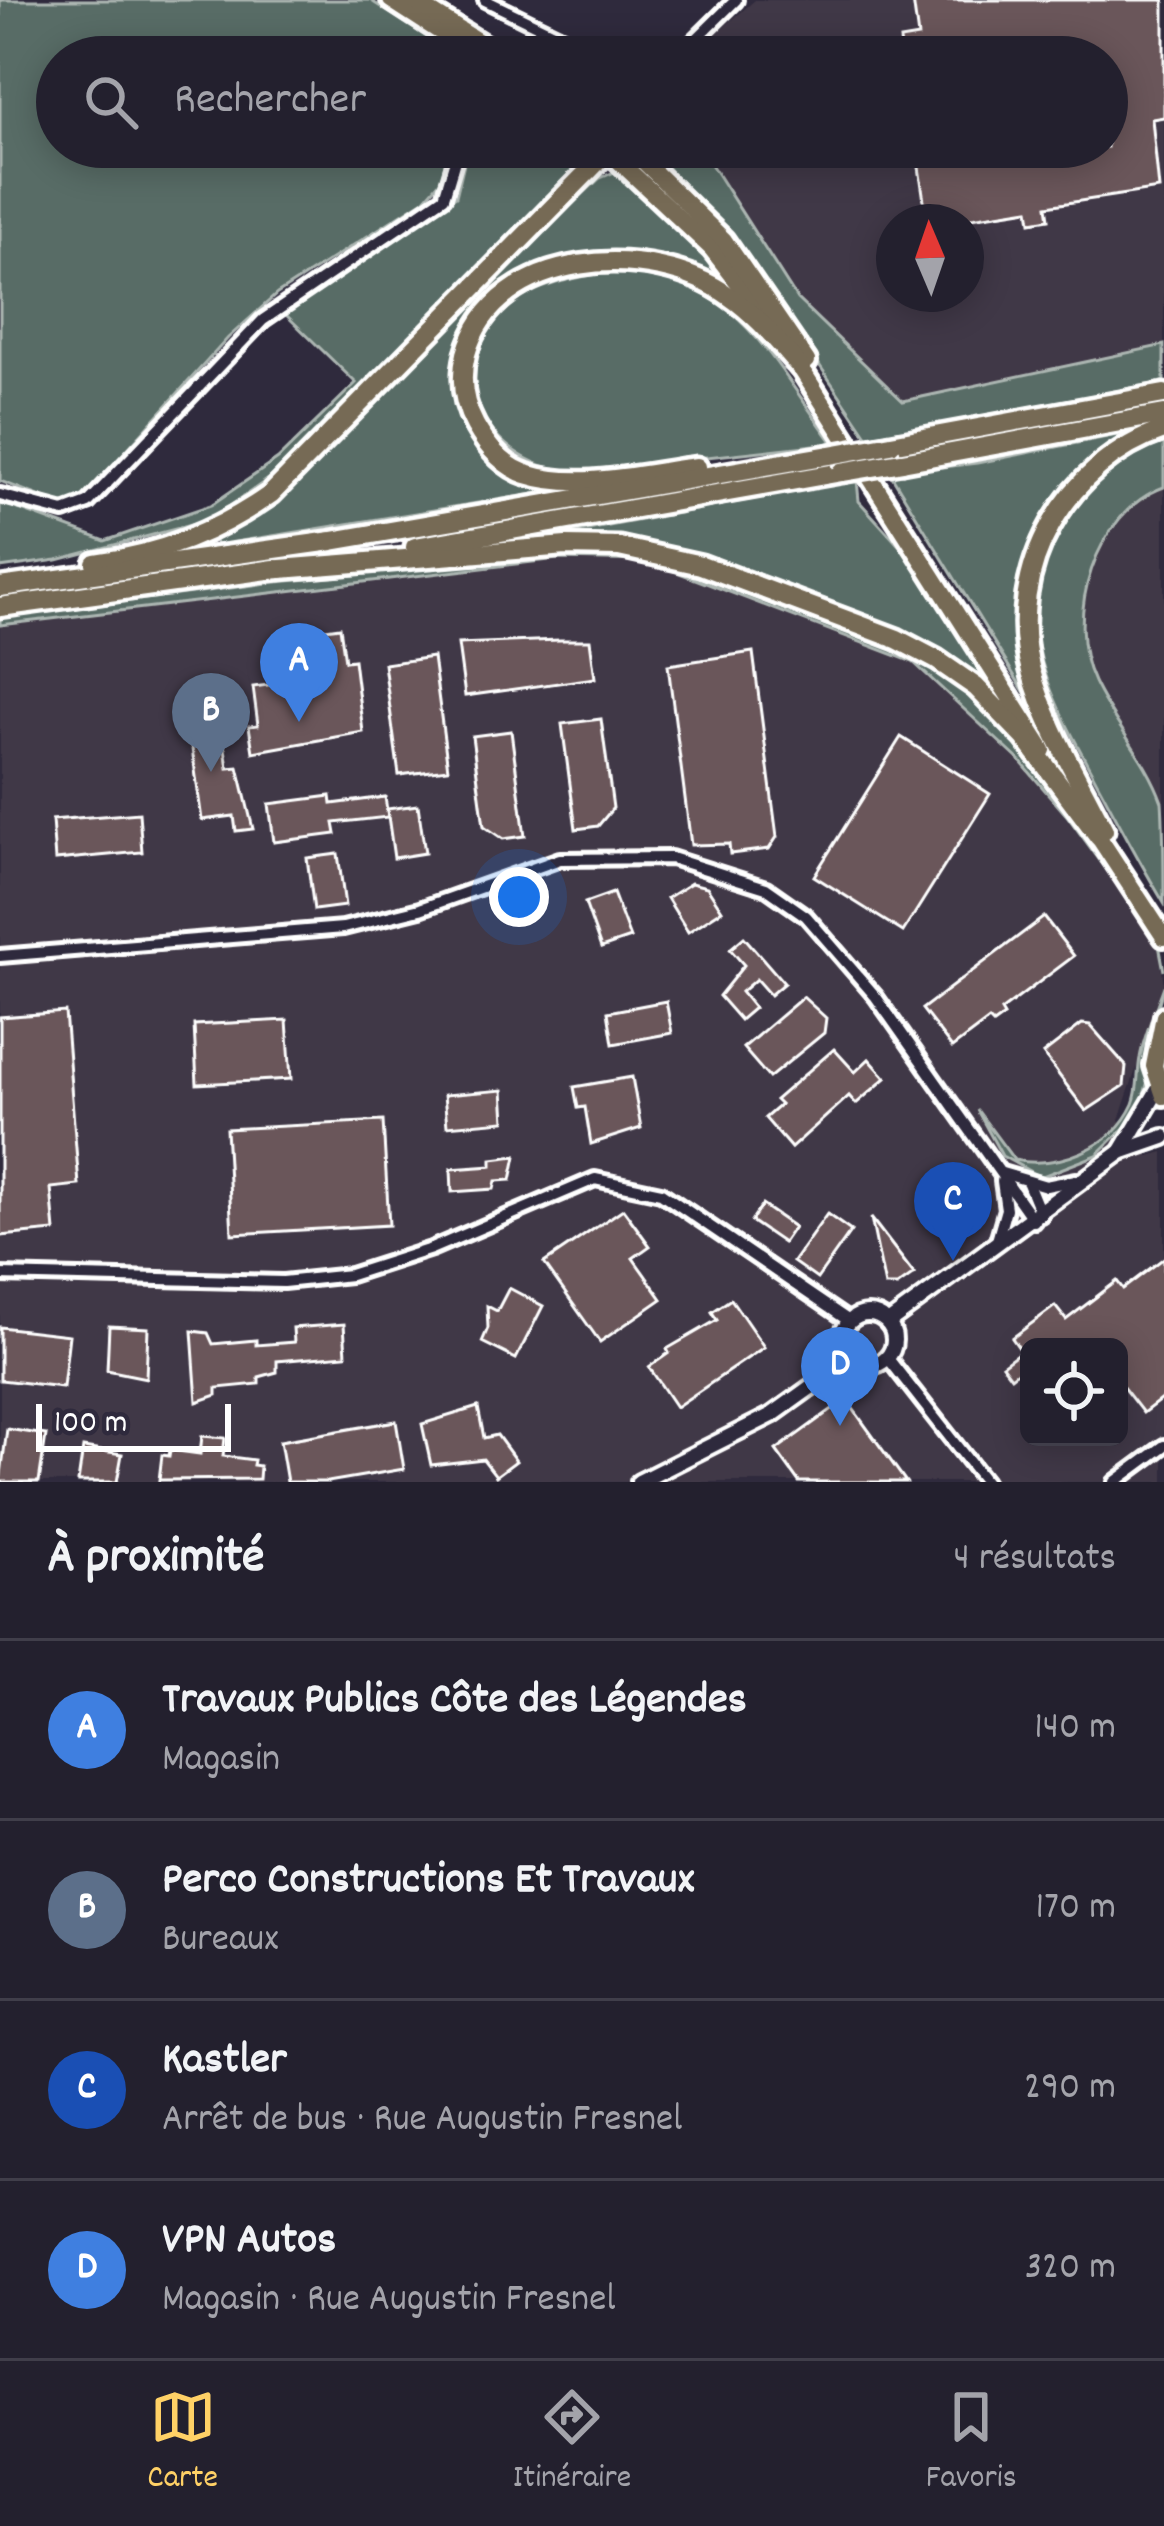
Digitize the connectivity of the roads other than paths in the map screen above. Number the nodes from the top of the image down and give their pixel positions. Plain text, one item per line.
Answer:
1 (392, 0) edge
2 (412, 0) edge
3 (484, 0) edge
4 (736, 0) edge
5 (456, 36) edge
6 (463, 36) edge
7 (559, 36) edge
8 (699, 36) edge
9 (453, 168) edge
10 (589, 168) edge
11 (629, 168) edge
12 (653, 168) edge
13 (800, 367) junction
14 (1164, 394) edge
15 (1164, 415) edge
16 (1164, 430) edge
17 (896, 453) junction
18 (768, 466) junction
19 (0, 495) edge
20 (268, 570) junction
21 (0, 577) edge
22 (0, 587) edge
23 (0, 607) edge
24 (1103, 836) junction
25 (1164, 917) edge
26 (1164, 937) edge
27 (0, 956) edge
28 (1164, 1016) edge
29 (1162, 1092) edge
30 (1164, 1137) edge
31 (1121, 1152) junction
32 (1098, 1171) junction
33 (999, 1172) junction
34 (1027, 1181) junction
35 (1037, 1218) junction
36 (994, 1248) junction
37 (0, 1275) edge
38 (849, 1322) junction
39 (888, 1323) junction
40 (887, 1358) junction
41 (850, 1359) junction
42 (1164, 1446) edge
43 (639, 1482) edge
44 (985, 1482) edge
45 (1115, 1482) edge

1 - 5 main road
2 - 6 main road
3 - 7 street
4 - 8 street
9 - 19 street
10 - 21 highway
11 - 13 main road
12 - 24 main road
13 - 18 highway
13 - 24 main road
14 - 17 highway
15 - 17 highway
16 - 24 highway
17 - 18 highway, bridge
17 - 20 highway, bridge
18 - 22 highway
20 - 23 highway
20 - 24 highway
24 - 25 main road
24 - 26 main road
27 - 33 street
28 - 29 main road
29 - 31 street
30 - 31 street
31 - 32 street
32 - 34 street
32 - 35 street
33 - 34 street
33 - 35 street
33 - 36 street
34 - 35 street
35 - 36 street
36 - 39 street
37 - 38 street
38 - 39 street
38 - 41 street
39 - 40 street
40 - 41 street
40 - 44 street
41 - 43 street
42 - 45 street

